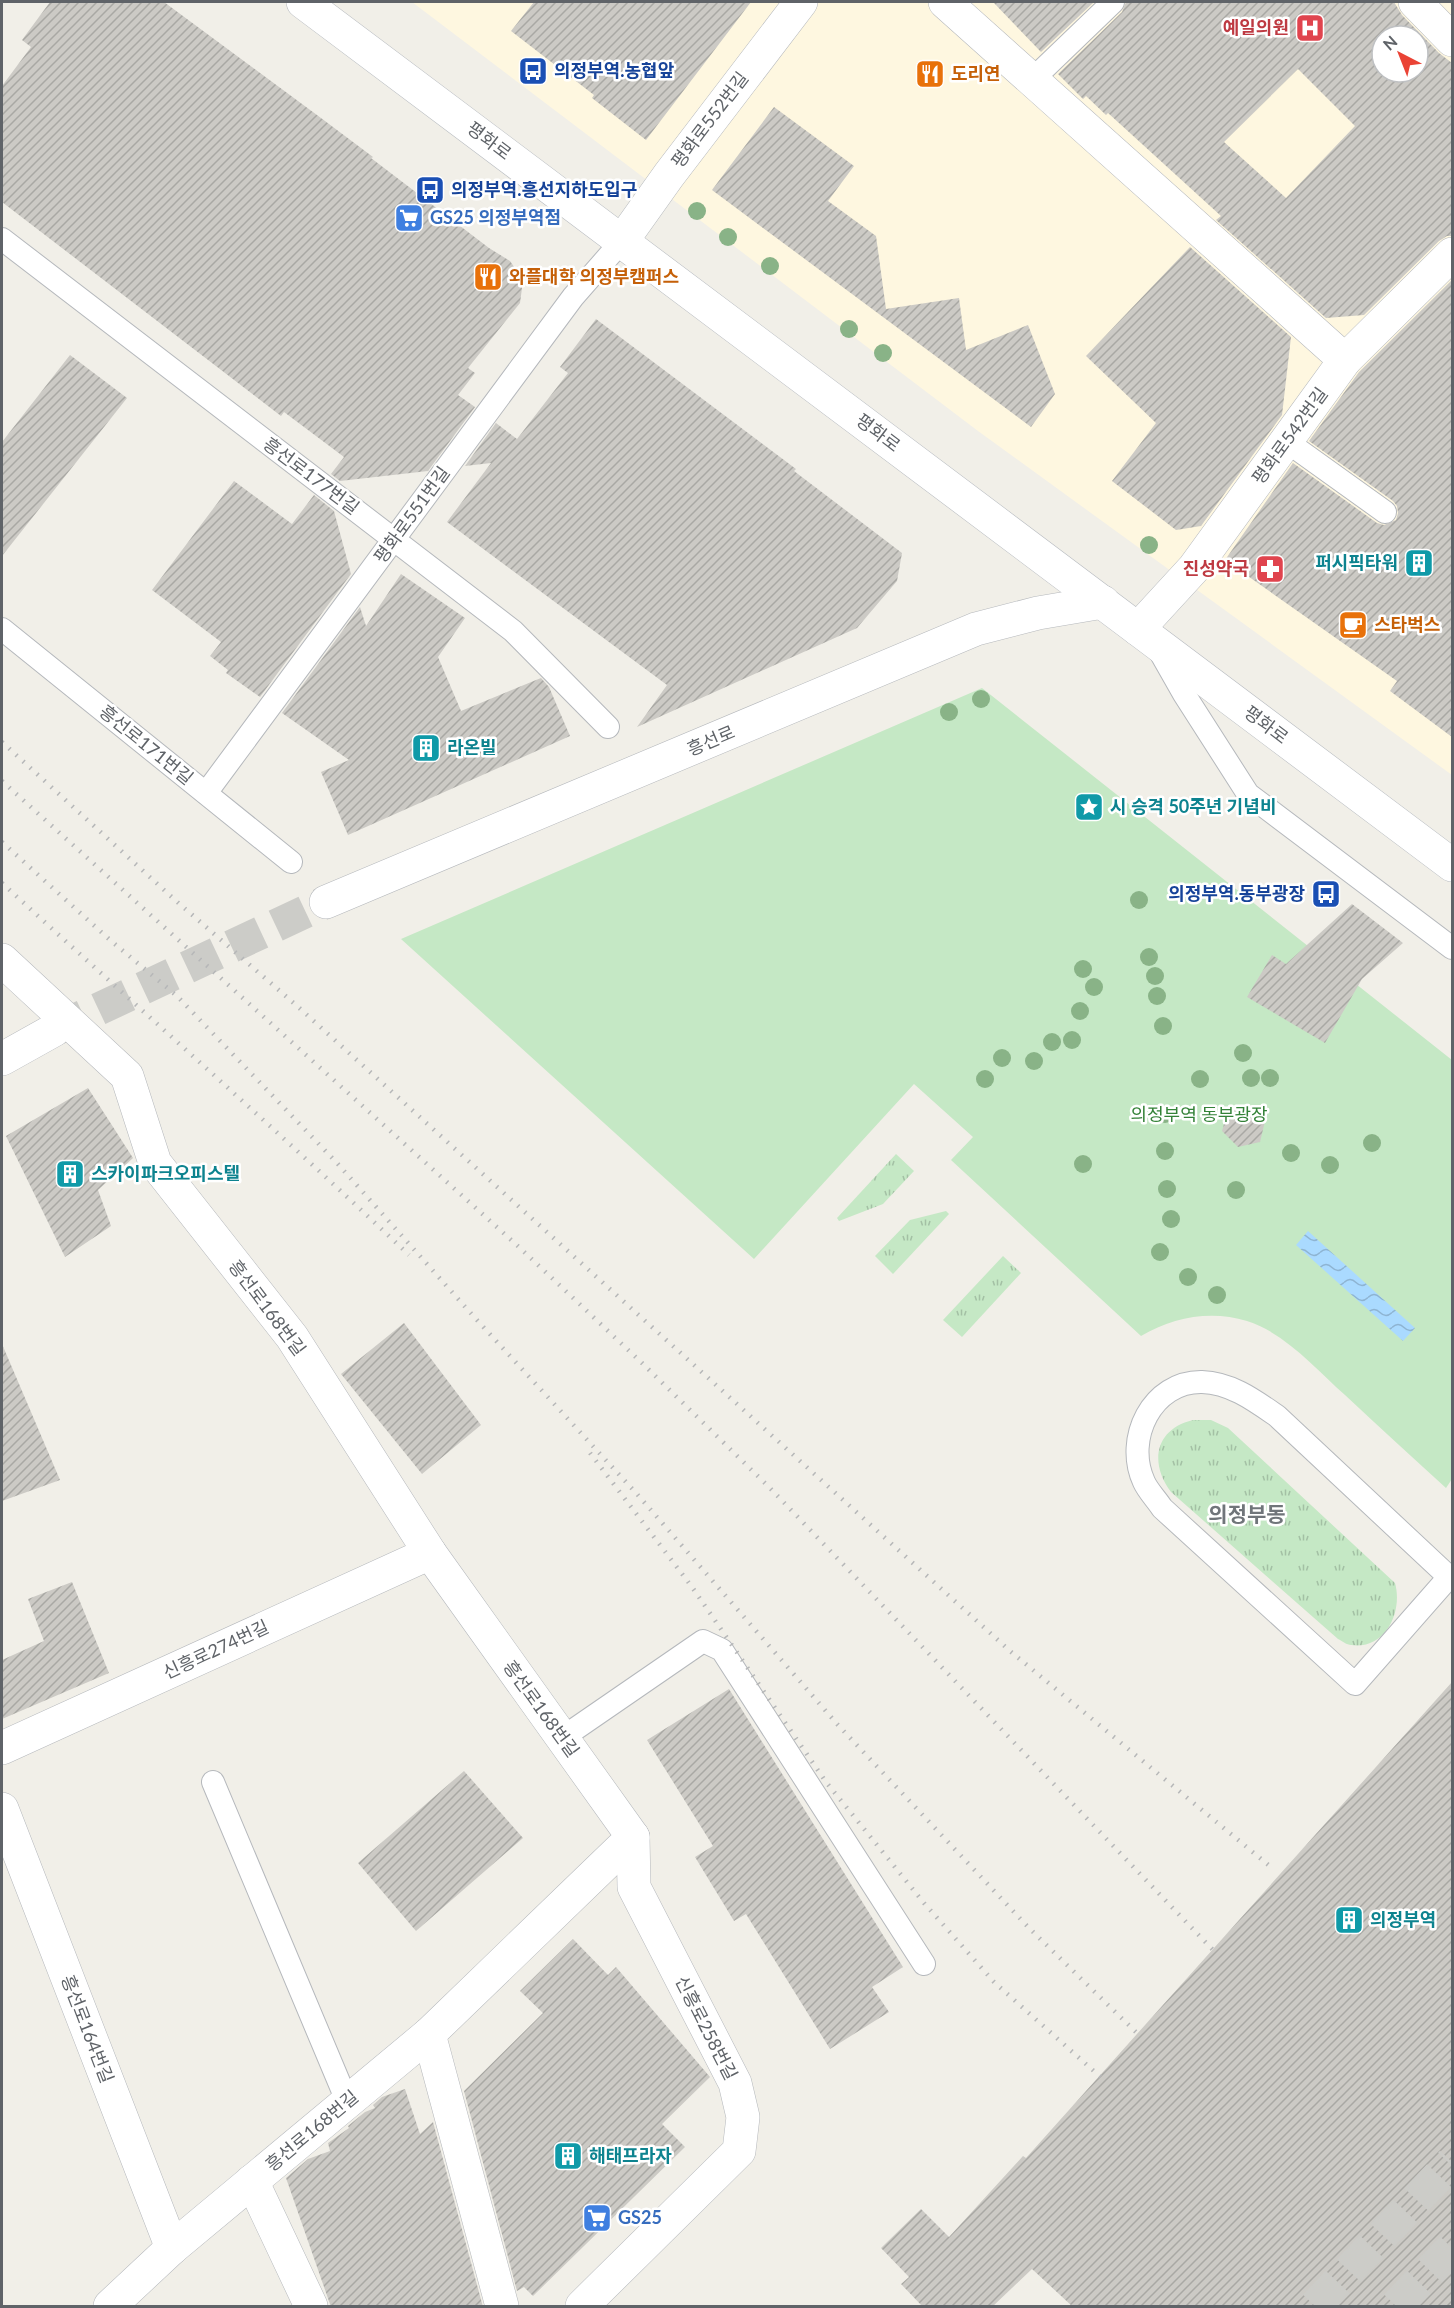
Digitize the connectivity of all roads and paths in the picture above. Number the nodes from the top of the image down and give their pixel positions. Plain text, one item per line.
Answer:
1 (303, 2) edge
2 (801, 2) edge
3 (945, 2) edge
4 (1113, 2) edge
5 (1414, 2) edge
6 (1452, 40) edge
7 (1034, 80) junction
8 (2, 239) edge
9 (622, 241) junction
10 (1452, 254) edge
11 (1345, 360) junction
12 (1286, 441) junction
13 (1385, 512) dead end
14 (394, 539) junction
15 (1103, 602) junction
16 (2, 629) edge
17 (1146, 635) junction
18 (608, 727) dead end
19 (206, 793) junction
20 (291, 862) dead end
21 (1452, 865) edge
22 (326, 902) tunnel mouth
23 (1452, 948) edge
24 (2, 960) edge
25 (54, 1019) junction
26 (2, 1059) edge
27 (430, 1553) junction
28 (1451, 1577) edge
29 (562, 1738) junction
30 (2, 1748) edge
31 (213, 1782) dead end
32 (2, 1809) edge
33 (633, 1837) junction
34 (924, 1964) dead end
35 (429, 2034) junction
36 (347, 2101) junction
37 (252, 2181) junction
38 (172, 2248) junction
39 (111, 2307) edge
40 (311, 2307) edge
41 (502, 2307) edge
42 (582, 2307) edge

1 - 9 street, 평화로
2 - 9 street, 평화로552번길
3 - 7 street
4 - 7 lane
5 - 6 street
7 - 11 street
8 - 14 lane, 흥선로177번길
9 - 14 lane, 평화로551번길
9 - 15 street, 평화로
10 - 11 street, 평화로542번길
11 - 12 street, 평화로542번길
12 - 13 lane
12 - 17 street, 평화로542번길
14 - 18 lane, 흥선로177번길
14 - 19 lane, 평화로551번길
15 - 17 street, 평화로
15 - 22 street, 흥선로
16 - 19 lane, 흥선로171번길
17 - 21 street, 평화로
17 - 23 lane
19 - 20 lane, 흥선로171번길
24 - 25 street, 흥선로168번길
25 - 26 street
25 - 27 street, 흥선로168번길
27 - 29 street, 흥선로168번길
27 - 30 street, 신흥로274번길
28 - 28 lane
29 - 33 street, 흥선로168번길
29 - 34 lane
31 - 36 lane
32 - 38 street, 흥선로164번길
33 - 35 street, 흥선로168번길
33 - 42 street, 신흥로258번길
35 - 36 street, 흥선로168번길
35 - 41 street
36 - 37 street, 흥선로168번길
37 - 38 street, 흥선로168번길
37 - 40 street
38 - 39 street, 흥선로168번길

